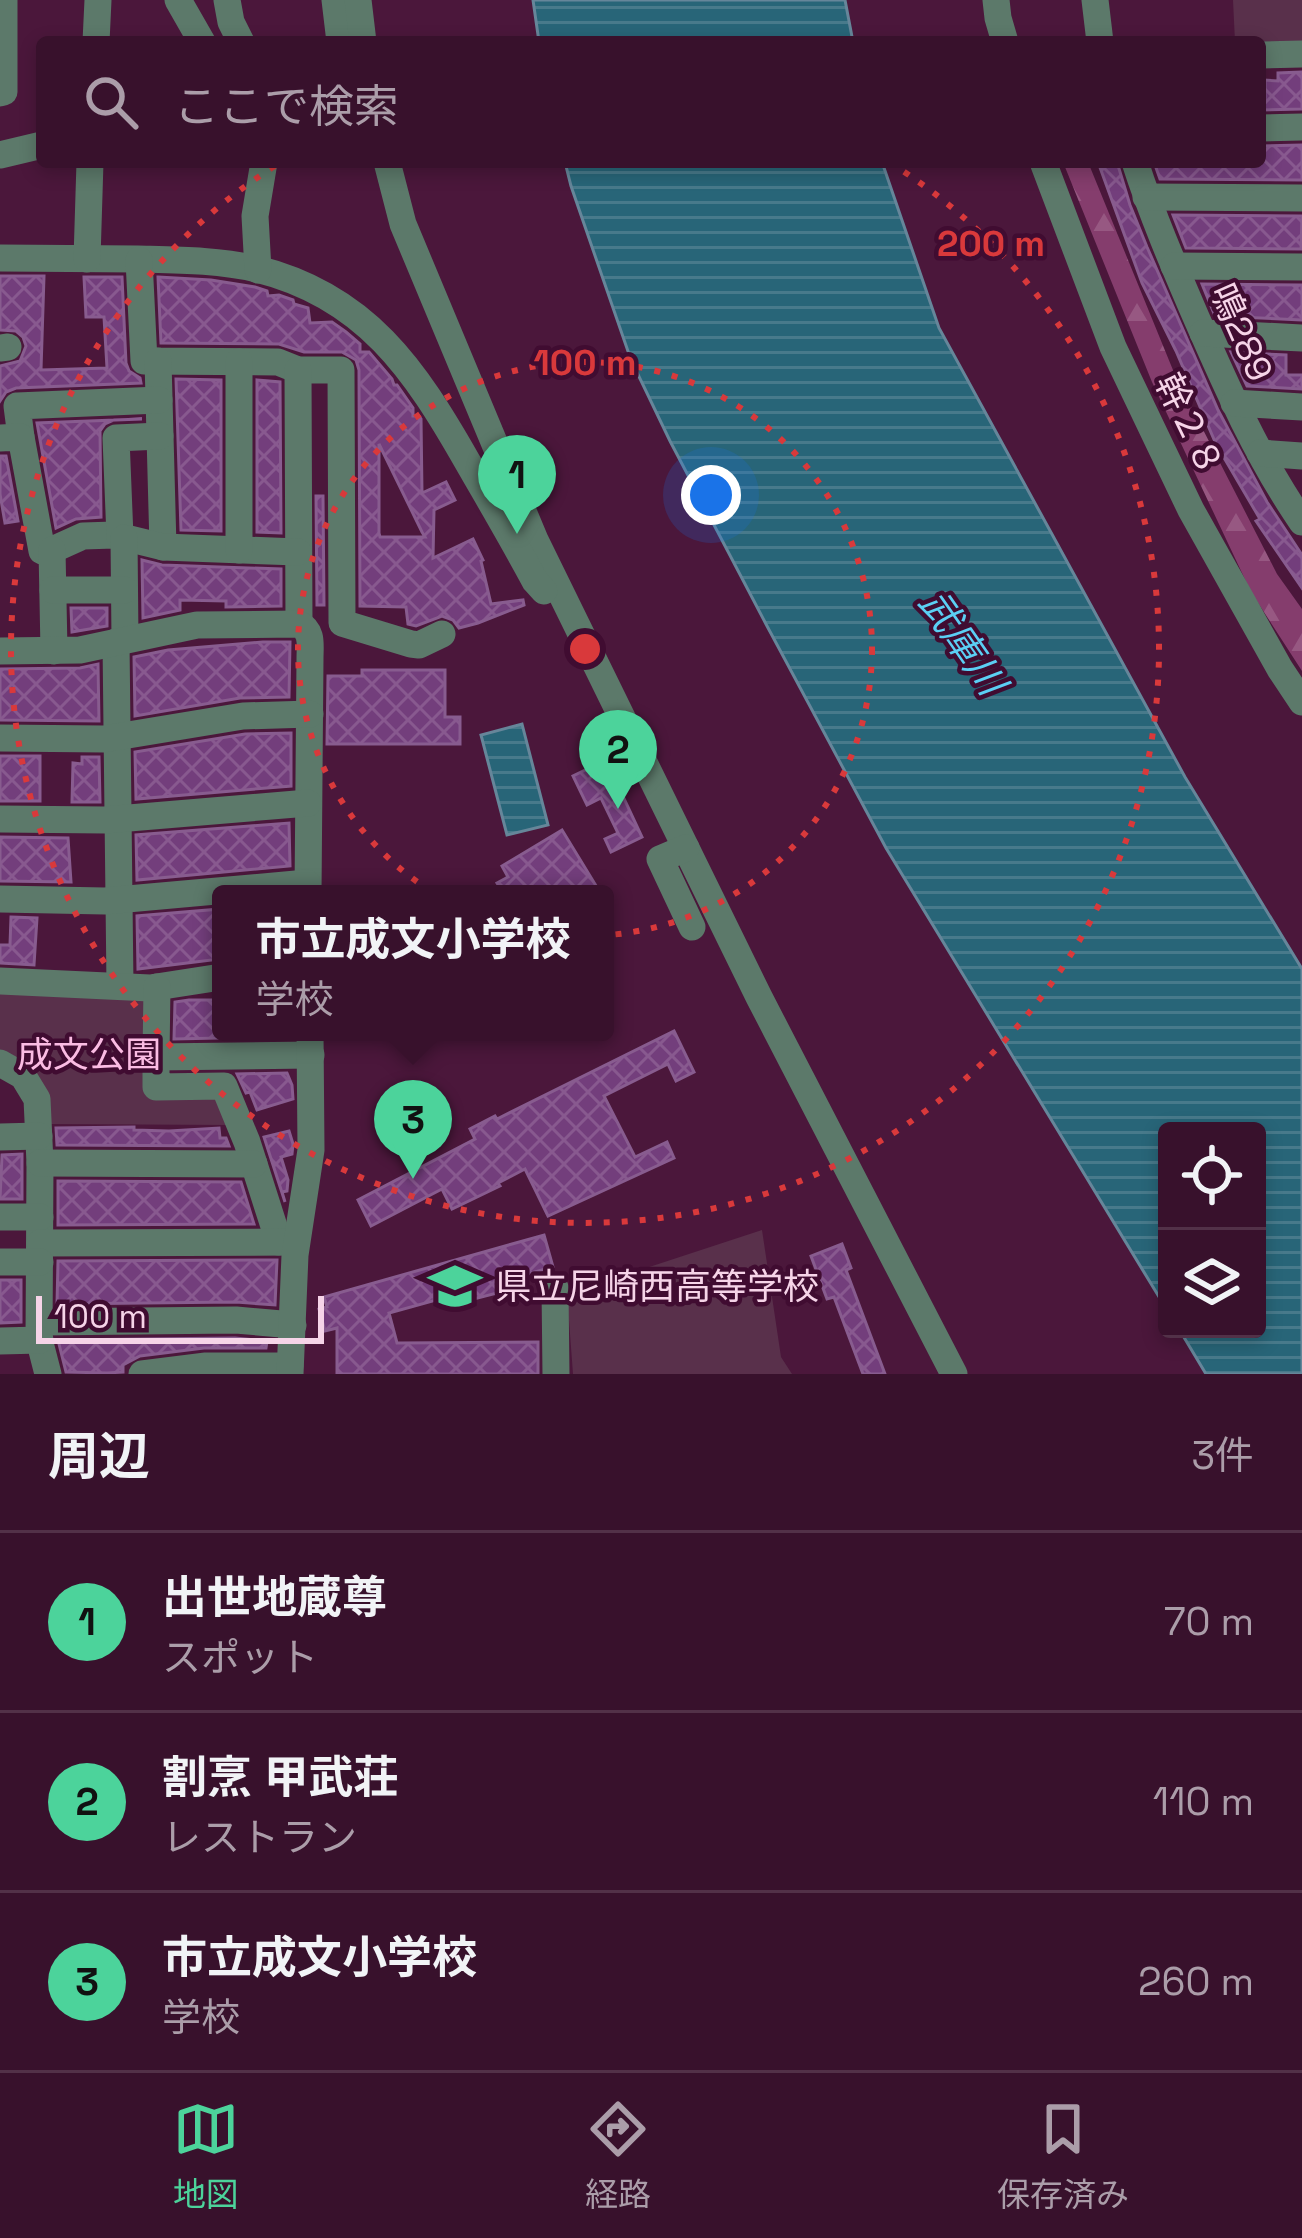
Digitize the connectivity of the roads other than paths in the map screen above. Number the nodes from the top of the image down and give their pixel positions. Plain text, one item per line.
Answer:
1 (4, 0) edge
2 (98, 0) edge
3 (178, 0) edge
4 (227, 0) edge
5 (335, 0) edge
6 (358, 0) edge
7 (996, 0) edge
8 (1095, 0) edge
9 (96, 36) edge
10 (199, 36) edge
11 (238, 36) edge
12 (339, 36) edge
13 (362, 36) edge
14 (1004, 36) edge
15 (1099, 36) edge
16 (1302, 53) edge
17 (1266, 55) edge
18 (0, 93) edge
19 (1302, 127) edge
20 (1266, 128) edge
21 (36, 146) edge
22 (0, 155) edge
23 (90, 168) edge
24 (263, 168) edge
25 (389, 168) edge
26 (1045, 168) edge
27 (1137, 168) edge
28 (1146, 197) junction
29 (1302, 198) edge
30 (0, 258) edge
31 (87, 259) junction
32 (139, 260) junction
33 (1174, 266) junction
34 (1302, 267) edge
35 (258, 269) junction
36 (1203, 333) junction
37 (1302, 338) edge
38 (370, 351) dead end
39 (158, 362) junction
40 (239, 362) junction
41 (298, 370) junction
42 (341, 370) junction
43 (159, 400) junction
44 (298, 402) junction
45 (341, 403) junction
46 (1234, 403) junction
47 (1302, 407) edge
48 (160, 436) junction
49 (11, 438) edge
50 (1260, 453) junction
51 (1302, 456) edge
52 (298, 493) junction
53 (342, 493) junction
54 (1302, 522) edge
55 (342, 524) junction
56 (122, 537) junction
57 (298, 546) junction
58 (164, 547) junction
59 (52, 550) junction
60 (239, 550) junction
61 (342, 564) junction
62 (53, 590) junction
63 (124, 590) junction
64 (571, 614) junction
65 (299, 624) junction
66 (442, 634) dead end
67 (120, 641) junction
68 (0, 651) edge
69 (54, 651) junction
70 (1302, 702) edge
71 (310, 714) junction
72 (117, 737) junction
73 (0, 738) edge
74 (308, 803) junction
75 (0, 819) edge
76 (118, 820) junction
77 (686, 848) junction
78 (308, 885) edge
79 (212, 894) edge
80 (0, 899) edge
81 (119, 900) junction
82 (692, 927) dead end
83 (212, 978) edge
84 (0, 981) edge
85 (120, 986) junction
86 (157, 987) junction
87 (310, 1043) edge
88 (156, 1058) junction
89 (0, 1063) edge
90 (0, 1137) edge
91 (39, 1150) junction
92 (254, 1164) junction
93 (0, 1217) edge
94 (40, 1241) junction
95 (288, 1242) junction
96 (0, 1262) edge
97 (555, 1288) dead end
98 (292, 1325) junction
99 (40, 1331) junction
100 (0, 1341) edge
101 (290, 1370) edge
102 (48, 1374) edge
103 (142, 1374) edge
104 (556, 1374) edge
105 (954, 1374) edge

1 - 18 street
2 - 9 street
3 - 10 street
4 - 11 street
5 - 12 street
6 - 13 street
7 - 14 street
8 - 15 street
16 - 17 street
19 - 20 street
21 - 22 street
23 - 31 street
24 - 35 street
25 - 64 street
26 - 70 street, 幹２８
27 - 28 street, 鳴289
28 - 29 street
28 - 33 street, 鳴289
30 - 31 street
31 - 32 street
32 - 35 street
32 - 39 street
33 - 34 street
33 - 36 street, 鳴289
35 - 64 street
36 - 37 street
36 - 46 street, 鳴289
38 - 42 street
39 - 40 street
39 - 43 street
40 - 41 street
40 - 60 street
41 - 42 street
41 - 44 street
42 - 45 street
43 - 48 street
43 - 49 street
44 - 45 street
44 - 52 street
45 - 53 street
46 - 47 street
46 - 50 street, 鳴289
48 - 56 street
48 - 58 street
49 - 59 street
50 - 51 street
50 - 54 street, 鳴289
52 - 53 street
52 - 57 street
53 - 55 street
55 - 57 street
55 - 61 street
56 - 58 street
56 - 59 street
56 - 63 street
57 - 60 street
57 - 61 street
57 - 65 street
58 - 60 street
59 - 62 street
61 - 66 street
62 - 63 street
62 - 69 street
63 - 67 street
64 - 77 street
65 - 67 street
65 - 71 street
67 - 69 street
67 - 72 street
68 - 69 street
71 - 72 street
71 - 74 street
72 - 73 street
72 - 76 street
74 - 76 street
74 - 78 street
75 - 76 street
76 - 81 street
77 - 82 street
77 - 105 street
79 - 81 street
80 - 81 street
81 - 85 street
83 - 86 street
84 - 85 street
85 - 86 street
86 - 88 street
87 - 88 street
87 - 95 street
88 - 92 street
89 - 91 street
90 - 91 street
91 - 92 street
91 - 94 street
92 - 95 street
93 - 94 street
94 - 95 street
94 - 96 street
94 - 99 street
95 - 98 street
97 - 104 street
98 - 99 street
98 - 101 street
99 - 100 street
99 - 102 street
101 - 103 street

